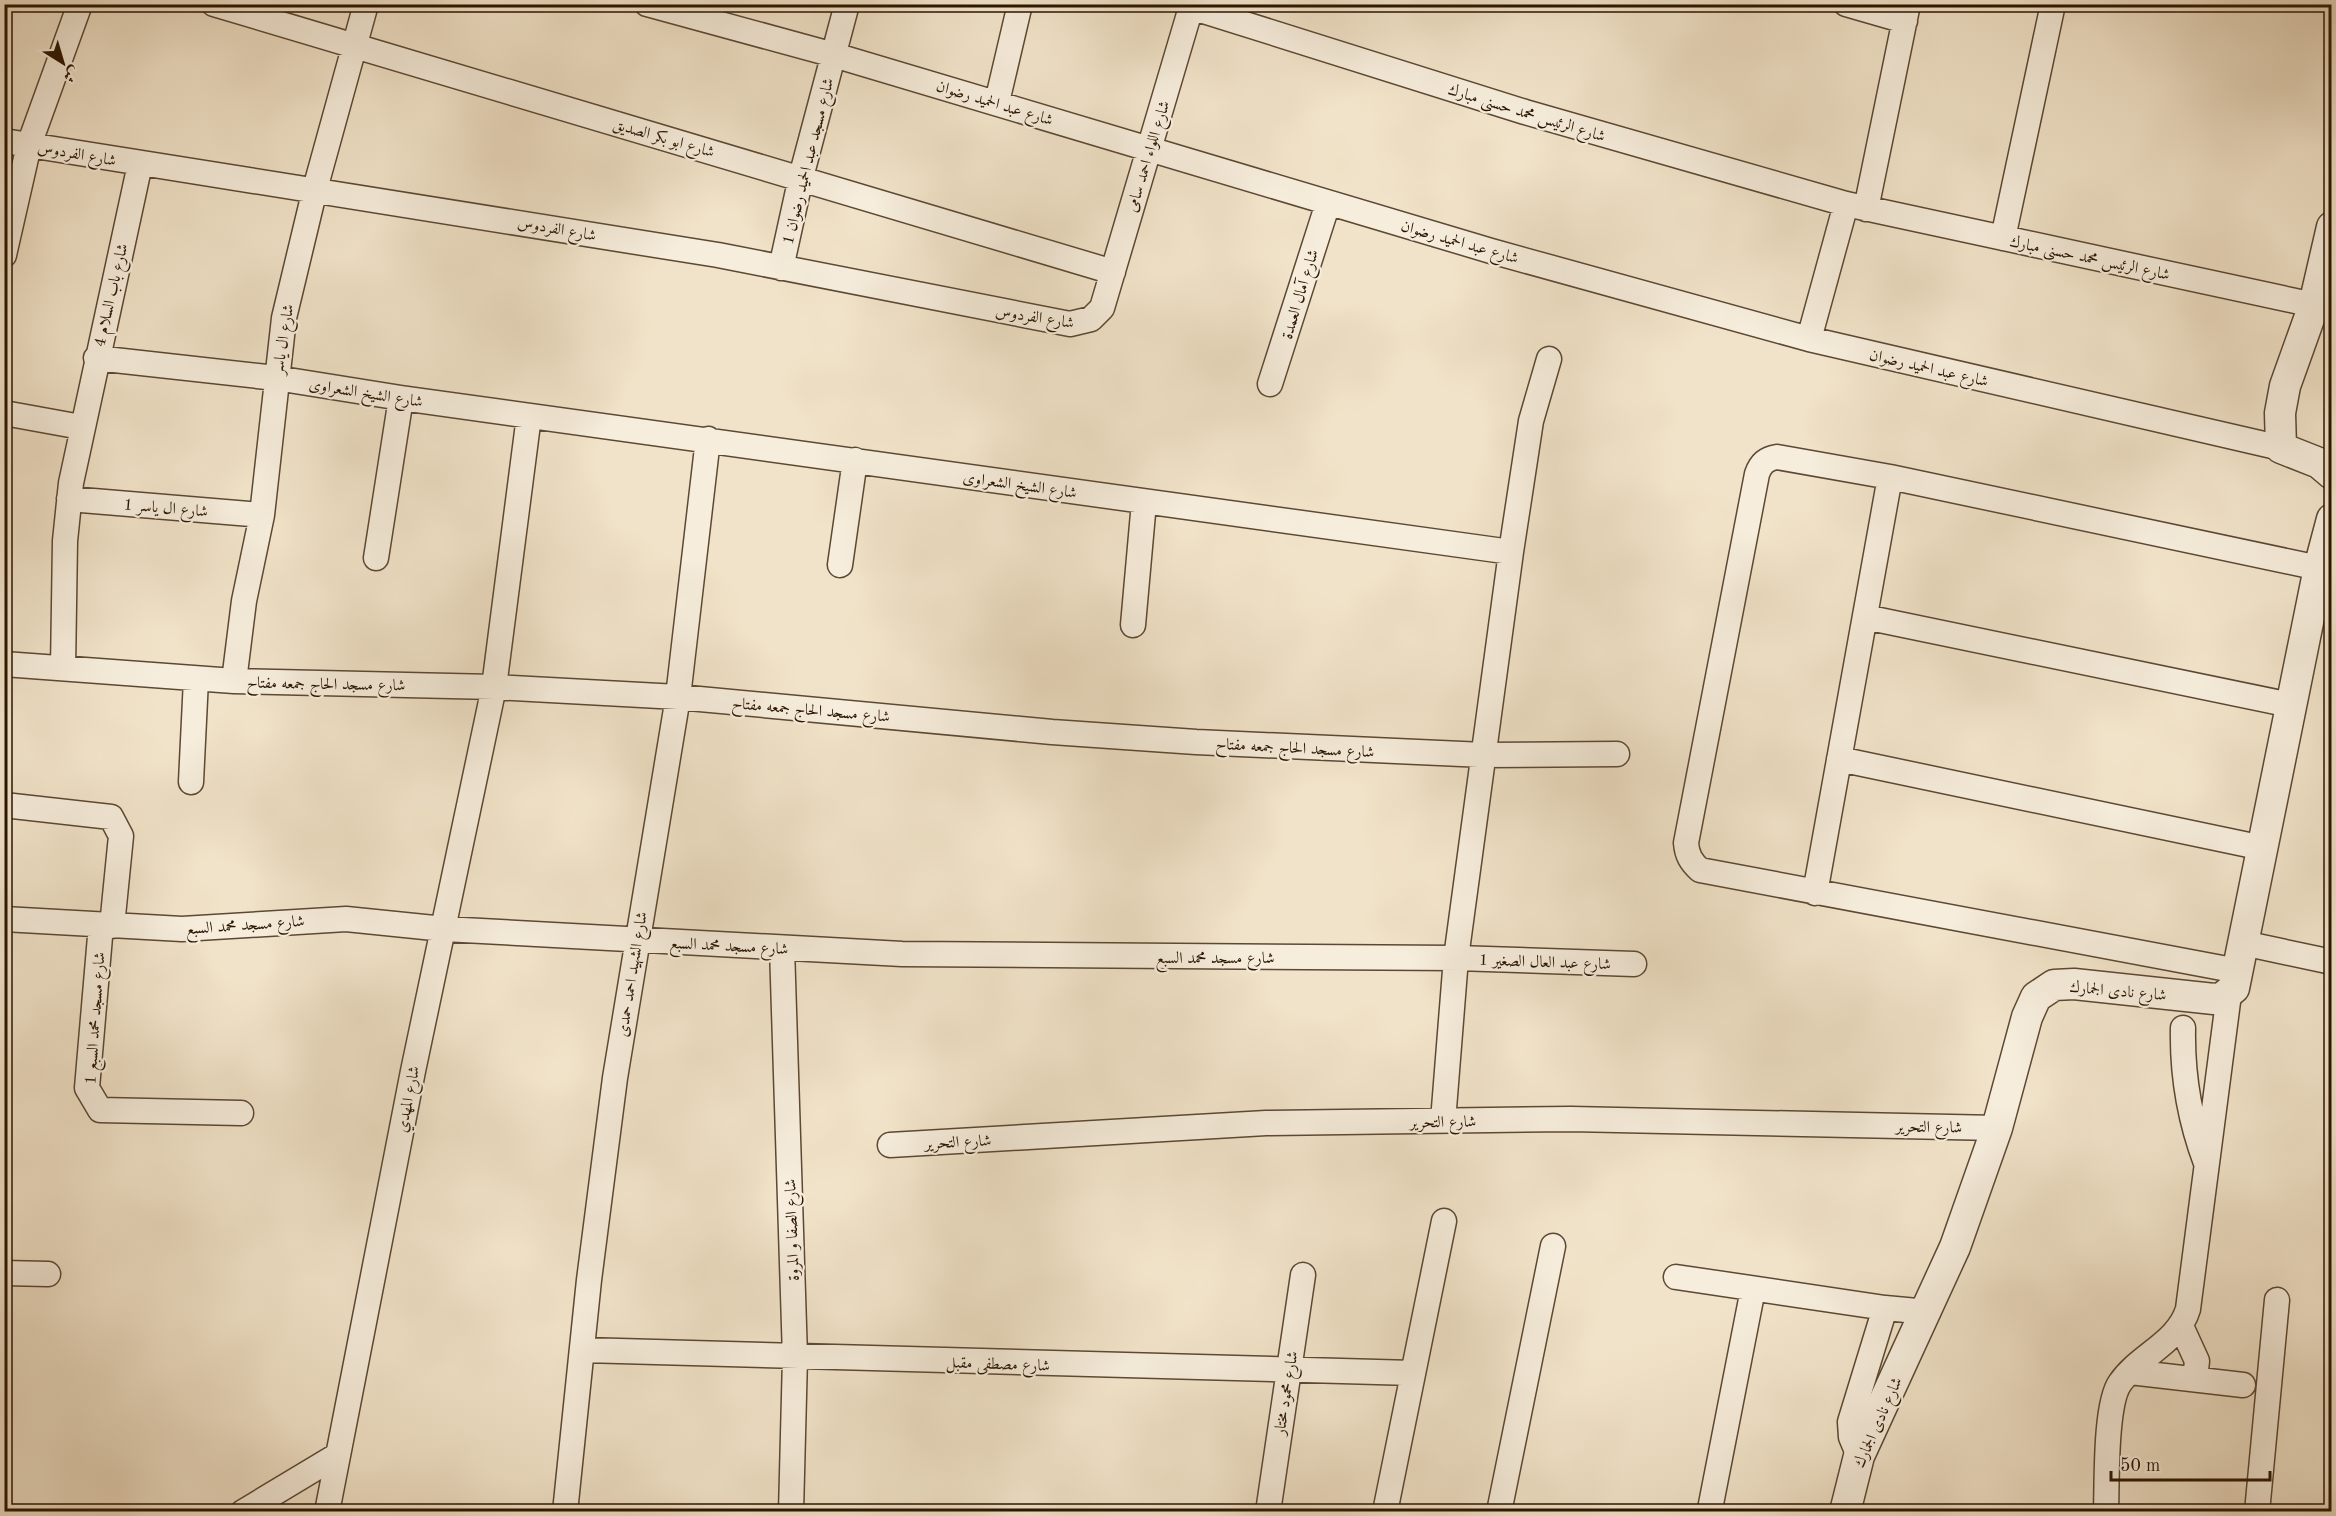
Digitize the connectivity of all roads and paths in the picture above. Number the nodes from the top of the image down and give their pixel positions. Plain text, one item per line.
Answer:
1 (80, 4) edge
2 (214, 4) edge
3 (366, 4) edge
4 (647, 4) edge
5 (847, 4) edge
6 (1020, 4) edge
7 (1846, 4) edge
8 (2053, 4) edge
9 (1192, 6) edge
10 (1907, 13) edge
11 (355, 47) junction
12 (834, 55) junction
13 (997, 102) junction
14 (4, 141) edge
15 (29, 145) junction
16 (1149, 149) junction
17 (140, 164) junction
18 (801, 177) junction
19 (315, 189) junction
20 (1328, 203) junction
21 (1856, 206) junction
22 (2331, 227) edge
23 (2003, 238) junction
24 (4, 255) edge
25 (781, 267) junction
26 (1113, 272) junction
27 (2314, 305) junction
28 (1102, 308) joint
29 (1809, 339) junction
30 (96, 358) junction
31 (1549, 358) dead end
32 (276, 378) junction
33 (1270, 384) dead end
34 (401, 398) junction
35 (4, 413) edge
36 (529, 416) junction
37 (81, 427) junction
38 (708, 439) junction
39 (2281, 448) junction
40 (855, 460) junction
41 (2331, 474) edge
42 (1890, 477) junction
43 (69, 499) junction
44 (1144, 502) junction
45 (262, 515) junction
46 (2331, 519) edge
47 (1511, 552) junction
48 (376, 558) dead end
49 (840, 565) dead end
50 (2323, 573) edge
51 (1865, 616) junction
52 (1133, 625) dead end
53 (4, 664) edge
54 (63, 668) junction
55 (196, 679) junction
56 (234, 681) junction
57 (494, 687) junction
58 (678, 697) junction
59 (2291, 705) junction
60 (1617, 754) dead end
61 (1484, 755) junction
62 (1839, 759) junction
63 (191, 782) dead end
64 (4, 805) edge
65 (2263, 848) junction
66 (1815, 893) junction
67 (4, 920) edge
68 (107, 926) junction
69 (444, 929) junction
70 (636, 940) junction
71 (782, 948) junction
72 (1456, 958) junction
73 (2331, 962) edge
74 (1634, 964) dead end
75 (2236, 969) junction
76 (2183, 1028) dead end
77 (241, 1113) dead end
78 (1443, 1121) junction
79 (1997, 1128) junction
80 (890, 1145) dead end
81 (2207, 1166) junction
82 (1444, 1221) dead end
83 (1553, 1246) dead end
84 (4, 1273) edge
85 (48, 1274) dead end
86 (1303, 1275) dead end
87 (1676, 1277) dead end
88 (1753, 1289) junction
89 (2277, 1300) dead end
90 (1885, 1308) junction
91 (1928, 1312) junction
92 (2181, 1326) junction
93 (582, 1350) junction
94 (795, 1357) junction
95 (1289, 1371) junction
96 (2130, 1372) junction
97 (1413, 1373) junction
98 (2195, 1379) junction
99 (2243, 1384) dead end
100 (336, 1456) junction
101 (1859, 1456) junction
102 (1710, 1509) dead end
103 (243, 1512) edge
104 (327, 1512) edge
105 (565, 1512) edge
106 (791, 1512) edge
107 (1268, 1512) edge
108 (1385, 1512) edge
109 (1499, 1512) edge
110 (1845, 1512) edge
111 (2106, 1512) edge
112 (2257, 1512) edge

1 - 15 street
2 - 11 street, شارع ابو بكر الصديق
3 - 11 street, شارع ال ياسر
4 - 12 street, شارع عبد الحميد رضوان
5 - 12 street, شارع مسجد عبد الحميد رضوان 1
6 - 13 street
7 - 10 street
8 - 23 street
9 - 16 street, شارع اللواء احمد سامى
9 - 21 street, شارع الرئيس محمد حسنى مبارك
10 - 21 street
11 - 18 street, شارع ابو بكر الصديق
11 - 19 street, شارع ال ياسر
12 - 13 street, شارع عبد الحميد رضوان
12 - 18 street, شارع مسجد عبد الحميد رضوان 1
13 - 16 street, شارع عبد الحميد رضوان
14 - 15 street, شارع الفردوس
15 - 17 street, شارع الفردوس
15 - 24 street
16 - 20 street, شارع عبد الحميد رضوان
16 - 26 street, شارع اللواء احمد سامى
17 - 19 street, شارع الفردوس
17 - 30 street, شارع باب السلام 4
18 - 25 street, شارع مسجد عبد الحميد رضوان 1
18 - 26 street, شارع ابو بكر الصديق
19 - 25 street, شارع الفردوس
19 - 32 street, شارع ال ياسر
20 - 29 street, شارع عبد الحميد رضوان
20 - 33 street, شارع آمال العمدة
21 - 23 street, شارع الرئيس محمد حسنى مبارك
21 - 29 street
22 - 27 street
23 - 27 street, شارع الرئيس محمد حسنى مبارك
25 - 28 street, شارع الفردوس
26 - 28 street, شارع اللواء احمد سامى
27 - 39 street
29 - 39 street, شارع عبد الحميد رضوان
30 - 32 street, شارع الشيخ الشعراوى
30 - 37 street, شارع باب السلام 4
31 - 47 street
32 - 34 street, شارع الشيخ الشعراوى
32 - 45 street, شارع ال ياسر
34 - 36 street, شارع الشيخ الشعراوى
34 - 48 street
35 - 37 street
36 - 38 street, شارع الشيخ الشعراوى
36 - 57 street
37 - 43 street, شارع باب السلام 4
38 - 40 street, شارع الشيخ الشعراوى
38 - 58 street, شارع الشهيد احمد حمدى
39 - 41 street
40 - 44 street, شارع الشيخ الشعراوى
40 - 49 street
42 - 50 street
42 - 51 street
42 - 66 street
43 - 45 street, شارع ال ياسر 1
43 - 54 street, شارع باب السلام 4
44 - 47 street, شارع الشيخ الشعراوى
44 - 52 street
45 - 56 street, شارع ال ياسر
46 - 50 street
47 - 61 street
50 - 59 street
51 - 59 street
51 - 62 street
53 - 54 street, شارع مسجد الحاج جمعه مفتاح
54 - 55 street, شارع مسجد الحاج جمعه مفتاح
55 - 56 street, شارع مسجد الحاج جمعه مفتاح
55 - 63 street
56 - 57 street, شارع مسجد الحاج جمعه مفتاح
57 - 58 street, شارع مسجد الحاج جمعه مفتاح
57 - 69 street, شارع المهدي
58 - 61 street, شارع مسجد الحاج جمعه مفتاح
58 - 70 street, شارع الشهيد احمد حمدى
59 - 65 street
60 - 61 street, شارع مسجد الحاج جمعه مفتاح
61 - 72 street
62 - 65 street
62 - 66 street
64 - 68 street
65 - 75 street
66 - 75 street
67 - 68 street, شارع مسجد محمد السبع
68 - 69 street, شارع مسجد محمد السبع
68 - 77 street, شارع مسجد محمد السبع 1
69 - 70 street, شارع مسجد محمد السبع
69 - 100 street, شارع المهدي
70 - 71 street, شارع مسجد محمد السبع
70 - 93 street, شارع الشهيد احمد حمدى
71 - 72 street, شارع مسجد محمد السبع
71 - 94 street, شارع الصفا و المروة
72 - 74 street, شارع عبد العال الصغير 1
72 - 78 street
73 - 75 street
75 - 79 street, شارع نادى الجمارك
75 - 81 street
76 - 81 street
78 - 79 street, شارع التحرير
78 - 80 street, شارع التحرير
79 - 91 street, شارع نادى الجمارك
81 - 92 street
82 - 97 street
83 - 109 street
84 - 85 street
86 - 95 street, شارع محمود مختار
87 - 88 street
88 - 90 street
88 - 102 street
89 - 112 street
90 - 91 street
90 - 101 street
91 - 101 street, شارع نادى الجمارك
92 - 96 street
92 - 98 street
93 - 94 street, شارع مصطفى مقبل
93 - 105 street, شارع الشهيد احمد حمدى
94 - 95 street, شارع مصطفى مقبل
94 - 106 street, شارع الصفا و المروة
95 - 97 street, شارع مصطفى مقبل
95 - 107 street, شارع محمود مختار
96 - 98 street
96 - 111 street
97 - 108 street
98 - 99 street
100 - 103 street
100 - 104 street, شارع المهدي
101 - 110 street, شارع نادى الجمارك

